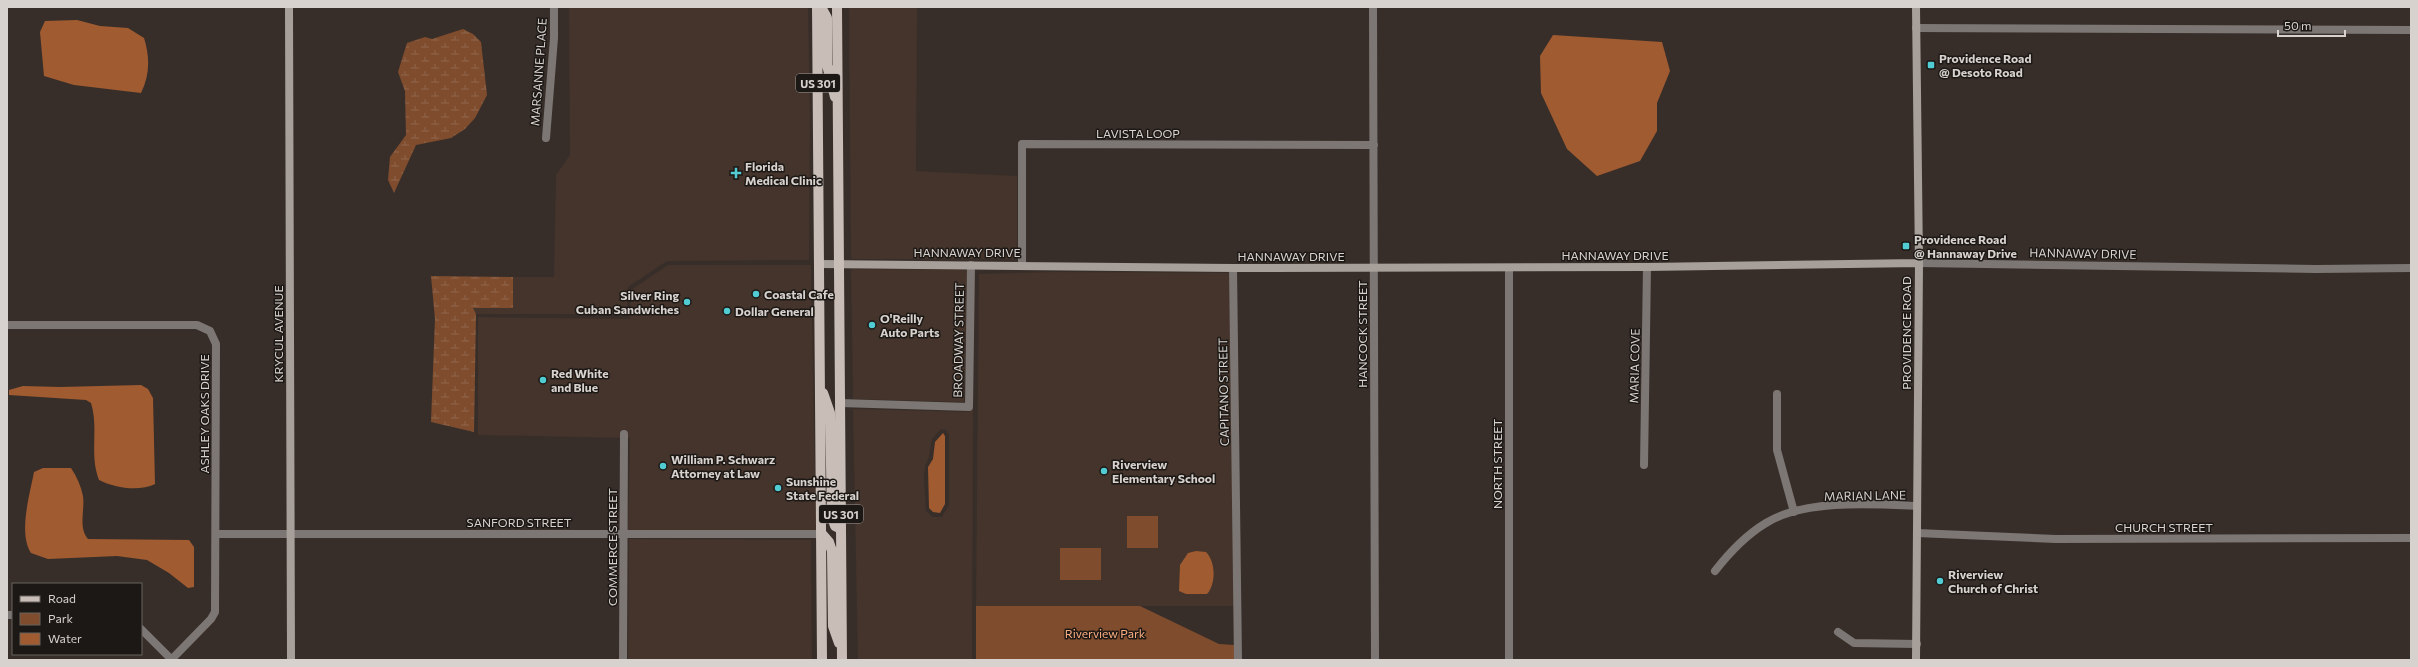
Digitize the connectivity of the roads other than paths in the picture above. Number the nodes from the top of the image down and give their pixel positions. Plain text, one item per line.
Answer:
1 (289, 7) edge
2 (554, 7) edge
3 (817, 7) edge
4 (821, 7) edge
5 (837, 7) edge
6 (1373, 7) edge
7 (1916, 7) edge
8 (1916, 28) junction
9 (2411, 30) edge
10 (838, 106) junction
11 (546, 138) dead end
12 (1374, 145) junction
13 (1919, 263) junction
14 (819, 264) junction
15 (840, 264) junction
16 (1022, 264) junction
17 (971, 265) junction
18 (1647, 267) junction
19 (1233, 268) junction
20 (1374, 268) junction
21 (1509, 268) junction
22 (2411, 268) edge
23 (7, 325) edge
24 (821, 386) junction
25 (1777, 394) dead end
26 (840, 404) junction
27 (624, 434) dead end
28 (1644, 465) dead end
29 (1918, 506) junction
30 (1794, 512) junction
31 (841, 529) junction
32 (1917, 533) junction
33 (216, 534) junction
34 (291, 534) junction
35 (624, 534) junction
36 (822, 534) junction
37 (2411, 538) edge
38 (1715, 571) dead end
39 (142, 630) edge
40 (1838, 632) dead end
41 (1916, 644) junction
42 (842, 655) edge
43 (171, 660) edge
44 (291, 660) edge
45 (623, 660) edge
46 (822, 660) edge
47 (1238, 660) edge
48 (1375, 660) edge
49 (1509, 660) edge
50 (1916, 660) edge

1 - 34 street, KRYCUL AVENUE
2 - 11 street, MARSANNE PLACE
3 - 14 main road, US 301
4 - 10 main road
5 - 10 main road, US 301
6 - 12 street, HANCOCK STREET
7 - 8 street, PROVIDENCE ROAD
8 - 9 street
8 - 13 street, PROVIDENCE ROAD
10 - 15 main road, US 301
12 - 16 street, LAVISTA LOOP
12 - 20 street, HANCOCK STREET
13 - 18 street, HANNAWAY DRIVE
13 - 22 street, HANNAWAY DRIVE
13 - 29 street, PROVIDENCE ROAD
14 - 15 street, HANNAWAY DRIVE
14 - 24 main road, US 301
15 - 17 street, HANNAWAY DRIVE
15 - 26 main road, US 301
16 - 17 street, HANNAWAY DRIVE
16 - 19 street, HANNAWAY DRIVE
17 - 26 street, BROADWAY STREET
18 - 21 street, HANNAWAY DRIVE
18 - 28 street, MARIA COVE
19 - 20 street, HANNAWAY DRIVE
19 - 47 street, CAPITANO STREET
20 - 21 street, HANNAWAY DRIVE
20 - 48 street, HANCOCK STREET
21 - 49 street, NORTH STREET
23 - 33 street, ASHLEY OAKS DRIVE
24 - 31 main road
24 - 36 main road, US 301
25 - 30 street
26 - 31 main road, US 301
27 - 35 street, COMMERCE STREET
29 - 30 street, MARIAN LANE
29 - 32 street, PROVIDENCE ROAD
30 - 38 street, MARIAN LANE
31 - 42 main road, US 301
32 - 37 street, CHURCH STREET
32 - 41 street, PROVIDENCE ROAD
33 - 34 street, SANFORD STREET
33 - 43 street, ASHLEY OAKS DRIVE
34 - 35 street, SANFORD STREET
34 - 44 street, KRYCUL AVENUE
35 - 36 street, SANFORD STREET
35 - 45 street, COMMERCE STREET
36 - 42 main road
36 - 46 main road, US 301
39 - 43 street
40 - 41 street
41 - 50 street, PROVIDENCE ROAD

